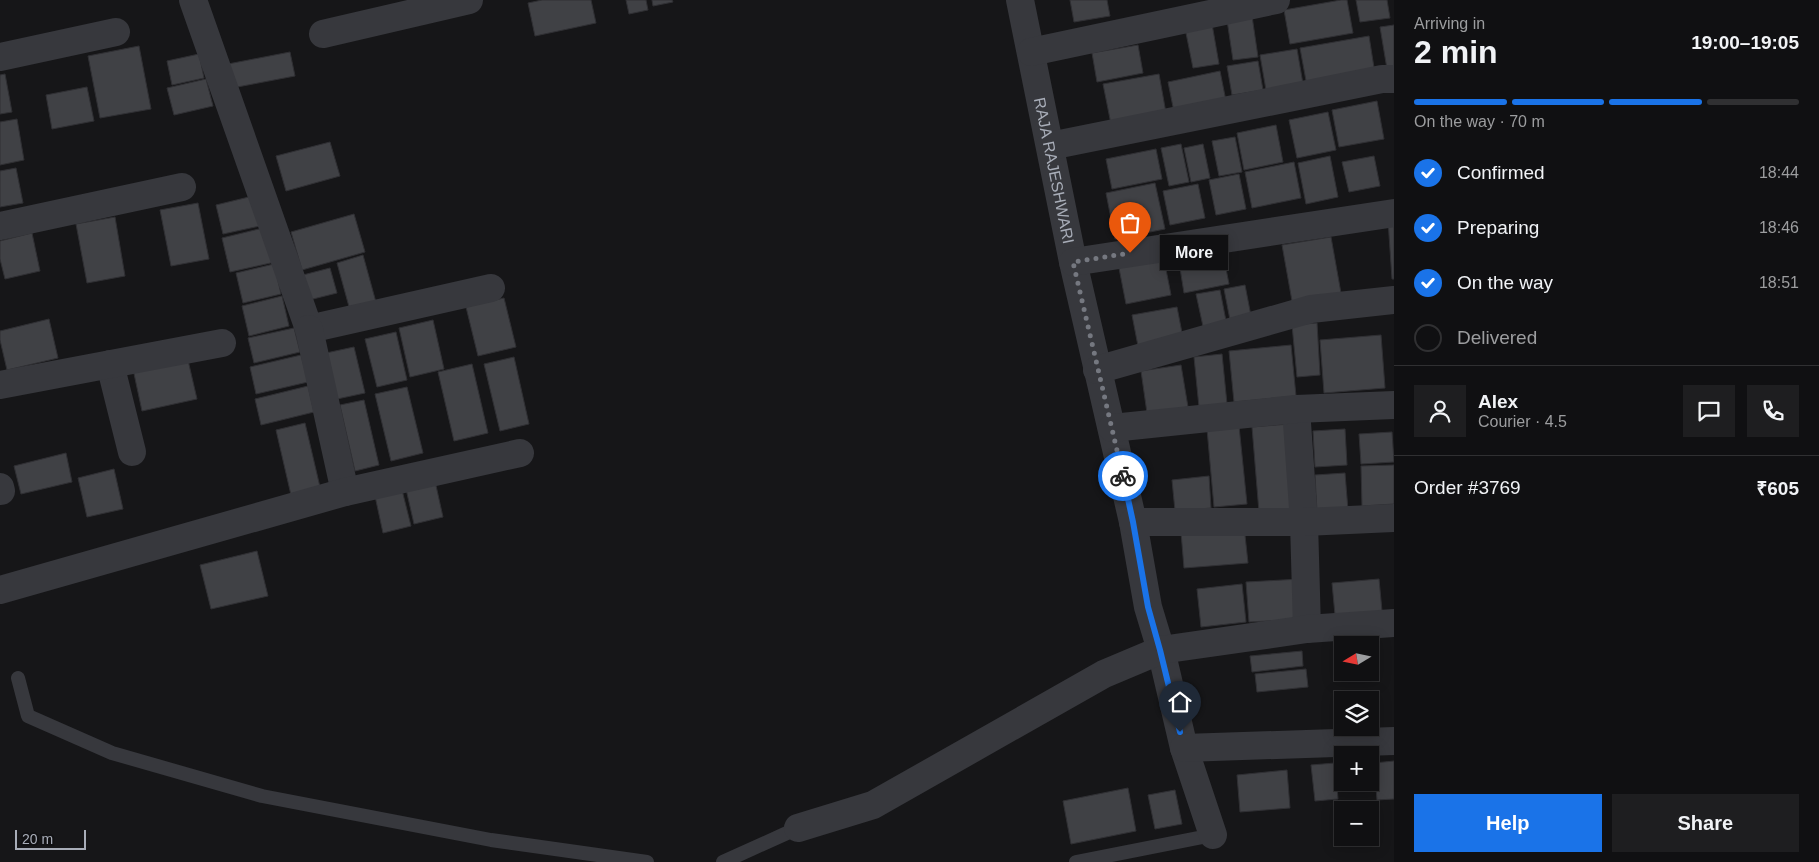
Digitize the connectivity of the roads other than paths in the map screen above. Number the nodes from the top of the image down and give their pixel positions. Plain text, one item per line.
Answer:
1 (193, 0) edge
2 (469, 0) edge
3 (1020, 0) edge
4 (1276, 0) edge
5 (116, 32) dead end
6 (323, 34) dead end
7 (1030, 52) junction
8 (0, 57) edge
9 (1394, 79) edge
10 (1050, 146) junction
11 (182, 187) dead end
12 (1394, 213) edge
13 (0, 226) edge
14 (1073, 262) junction
15 (491, 288) dead end
16 (1394, 300) edge
17 (309, 330) junction
18 (222, 343) dead end
19 (110, 364) junction
20 (1098, 370) junction
21 (0, 385) edge
22 (1394, 405) edge
23 (1296, 409) junction
24 (1112, 428) junction
25 (132, 452) dead end
26 (520, 453) dead end
27 (346, 492) junction
28 (1394, 518) edge
29 (1133, 522) junction
30 (1304, 522) junction
31 (0, 590) edge
32 (1394, 623) edge
33 (1307, 629) junction
34 (1160, 650) junction
35 (18, 678) dead end
36 (1394, 741) edge
37 (1184, 748) junction
38 (798, 828) joint
39 (1213, 835) joint
40 (647, 862) edge
41 (723, 862) edge
42 (1076, 862) edge

1 - 17 street
2 - 6 street
3 - 7 street, RAJA RAJESHWARI
4 - 7 street
5 - 8 street
7 - 10 street, RAJA RAJESHWARI
9 - 10 street
10 - 14 street, RAJA RAJESHWARI
11 - 13 street
12 - 14 street
14 - 20 street, RAJA RAJESHWARI
15 - 17 street
16 - 20 street
17 - 27 street
18 - 19 street
19 - 21 street
19 - 25 street
20 - 24 street, RAJA RAJESHWARI
22 - 23 street
23 - 24 street
23 - 30 street
24 - 29 street, RAJA RAJESHWARI
26 - 27 street
27 - 31 street
28 - 30 street
29 - 30 street
29 - 34 street, RAJA RAJESHWARI
30 - 33 street
32 - 33 street
33 - 34 street
34 - 37 street, RAJA RAJESHWARI
34 - 38 street
35 - 40 lane
36 - 37 street
37 - 39 street, RAJA RAJESHWARI
38 - 41 lane
39 - 42 lane

